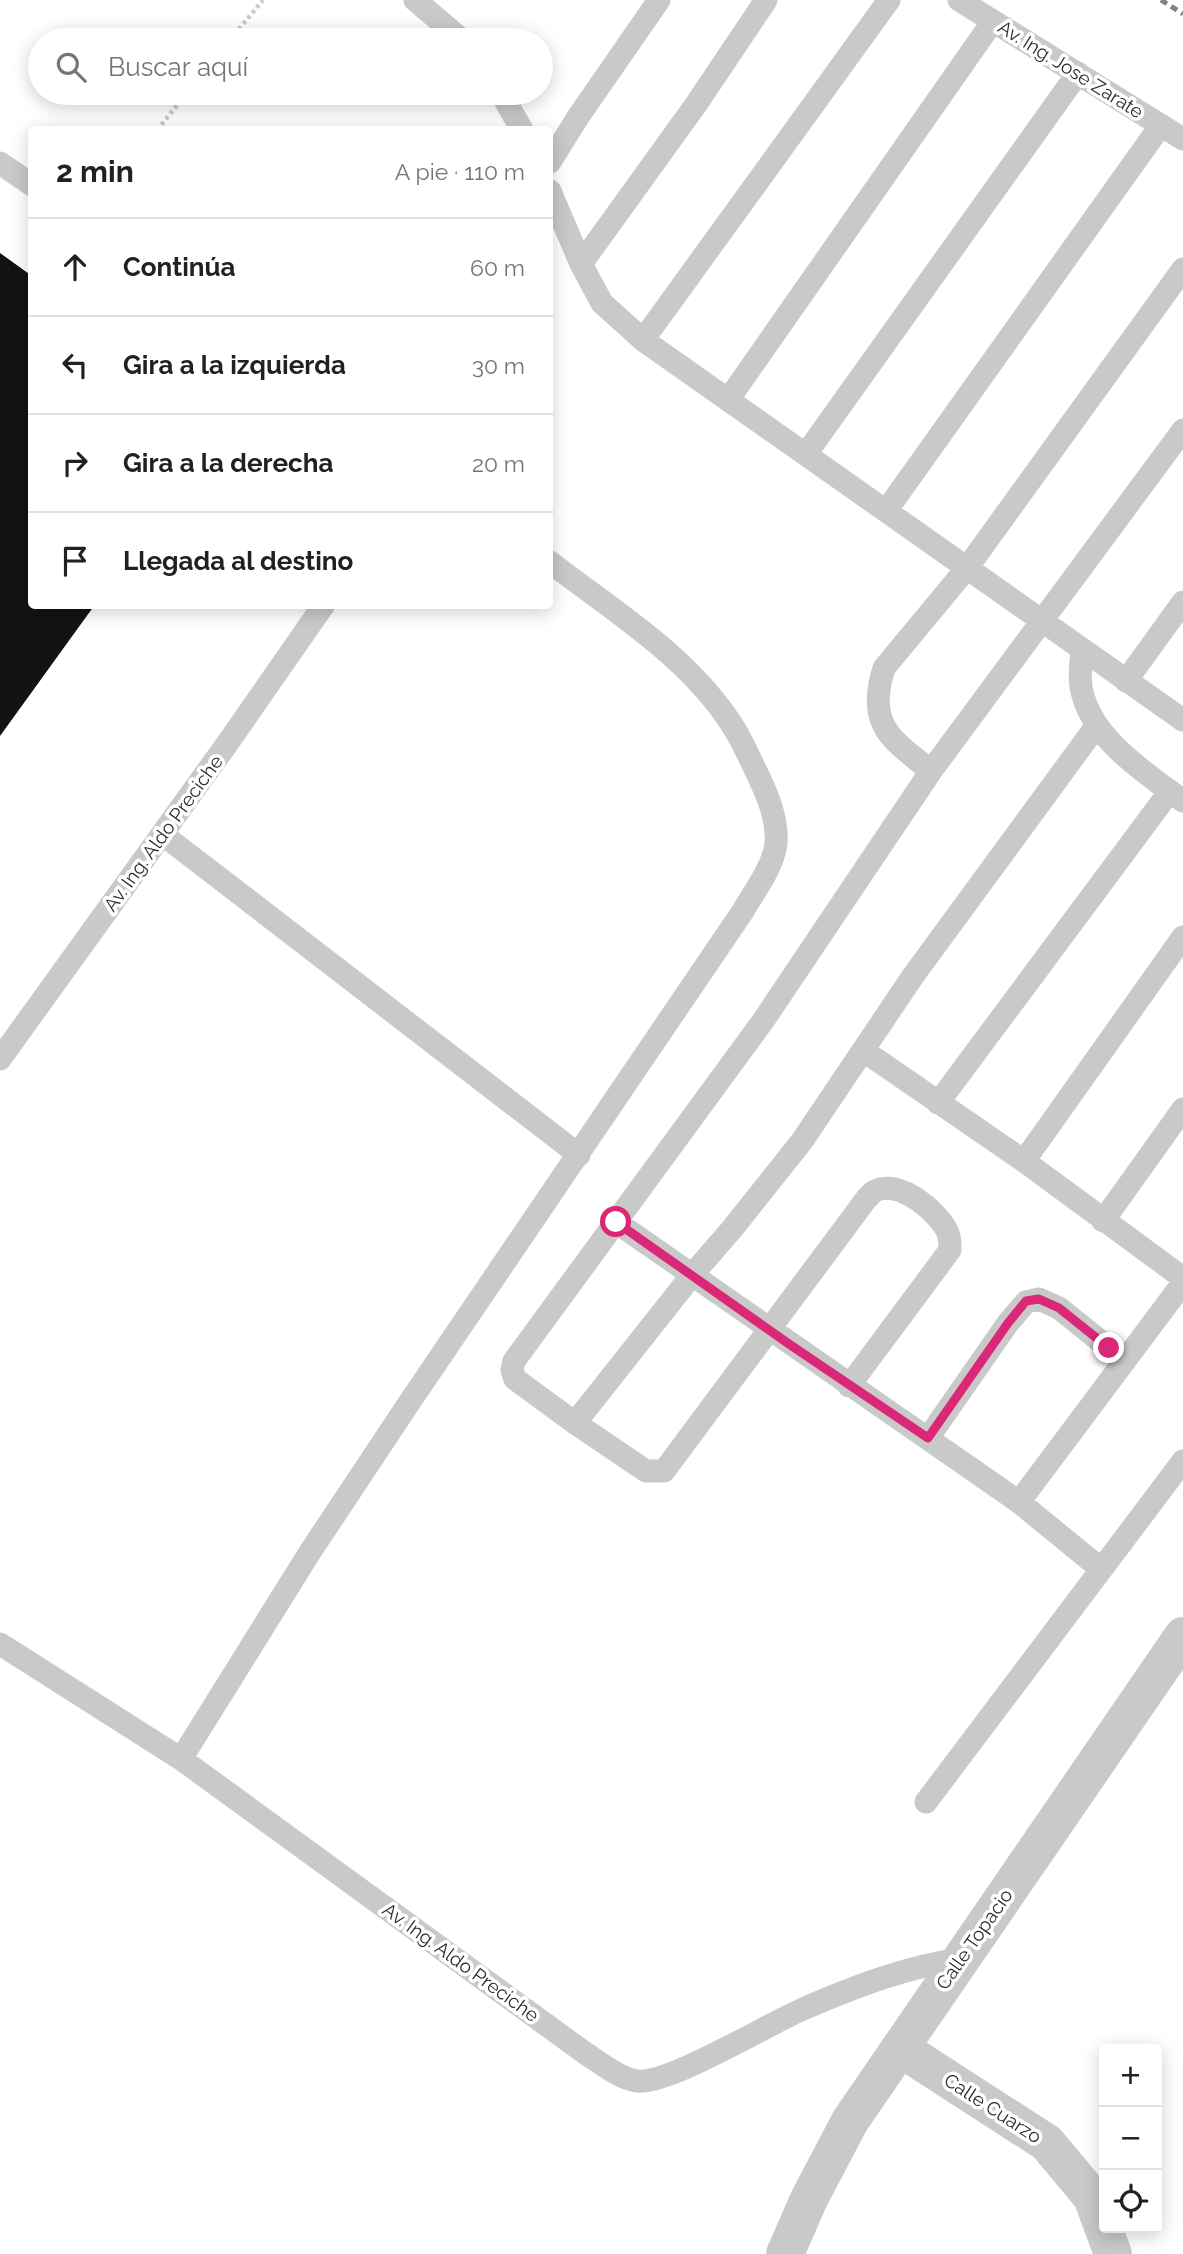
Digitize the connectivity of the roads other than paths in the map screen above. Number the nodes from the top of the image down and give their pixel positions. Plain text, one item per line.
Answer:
1 (415, 0) edge
2 (659, 0) edge
3 (766, 0) edge
4 (889, 0) edge
5 (959, 0) edge
6 (993, 21) junction
7 (448, 28) edge
8 (1078, 73) junction
9 (508, 105) edge
10 (1161, 125) junction
11 (521, 126) edge
12 (1183, 139) edge
13 (553, 157) edge
14 (0, 163) edge
15 (28, 182) edge
16 (553, 198) edge
17 (581, 264) junction
18 (1183, 269) edge
19 (643, 340) junction
20 (728, 400) junction
21 (1183, 430) edge
22 (806, 454) junction
23 (886, 511) junction
24 (553, 564) edge
25 (967, 568) junction
26 (1183, 602) edge
27 (321, 609) edge
28 (1043, 622) junction
29 (1082, 649) junction
30 (1126, 681) junction
31 (1183, 720) edge
32 (1097, 725) junction
33 (931, 771) junction
34 (1177, 796) edge
35 (162, 834) junction
36 (1183, 937) edge
37 (864, 1051) junction
38 (0, 1059) edge
39 (938, 1102) junction
40 (1183, 1109) edge
41 (579, 1155) junction
42 (1024, 1161) junction
43 (1103, 1221) junction
44 (616, 1222) junction
45 (692, 1275) junction
46 (1183, 1281) edge
47 (768, 1330) junction
48 (1125, 1361) junction
49 (849, 1386) junction
50 (575, 1423) junction
51 (928, 1438) junction
52 (1183, 1461) edge
53 (1019, 1503) junction
54 (1101, 1569) junction
55 (1183, 1636) edge
56 (0, 1644) edge
57 (181, 1759) junction
58 (926, 1802) dead end
59 (961, 1959) junction
60 (900, 2048) junction
61 (785, 2254) edge
62 (1113, 2254) edge

1 - 7 lane
2 - 13 lane
3 - 17 lane
4 - 19 lane
5 - 6 lane, Av. Ing. Jose Zarate
6 - 8 lane, Av. Ing. Jose Zarate
6 - 20 lane
8 - 10 lane, Av. Ing. Jose Zarate
8 - 22 lane
9 - 11 lane
10 - 12 lane, Av. Ing. Jose Zarate
10 - 23 lane
14 - 15 lane
16 - 17 lane
17 - 19 lane
18 - 25 lane
19 - 20 lane
20 - 22 lane
21 - 28 lane
22 - 23 lane
23 - 25 lane
24 - 41 lane
25 - 28 lane
25 - 33 lane
26 - 30 lane
27 - 35 lane, Av. Ing. Aldo Preciche
28 - 29 lane
28 - 33 lane
29 - 30 lane
29 - 32 lane
30 - 31 lane
32 - 34 lane
32 - 37 lane
33 - 44 lane
34 - 39 lane
35 - 38 lane, Av. Ing. Aldo Preciche
35 - 41 lane
36 - 42 lane
37 - 39 lane
37 - 45 lane
39 - 42 lane
40 - 43 lane
41 - 57 lane
42 - 43 lane
43 - 46 lane
44 - 45 lane
44 - 50 lane
45 - 47 lane
45 - 50 lane
46 - 48 lane
47 - 49 lane
47 - 49 lane
47 - 50 lane
48 - 51 lane
48 - 53 lane
49 - 51 lane
51 - 53 lane
52 - 54 lane
53 - 54 lane
54 - 58 lane
55 - 59 street, Calle Topacio
56 - 57 lane, Av. Ing. Aldo Preciche
57 - 59 lane, Av. Ing. Aldo Preciche
59 - 60 street, Calle Topacio
60 - 61 street, Calle Topacio
60 - 62 street, Calle Cuarzo

